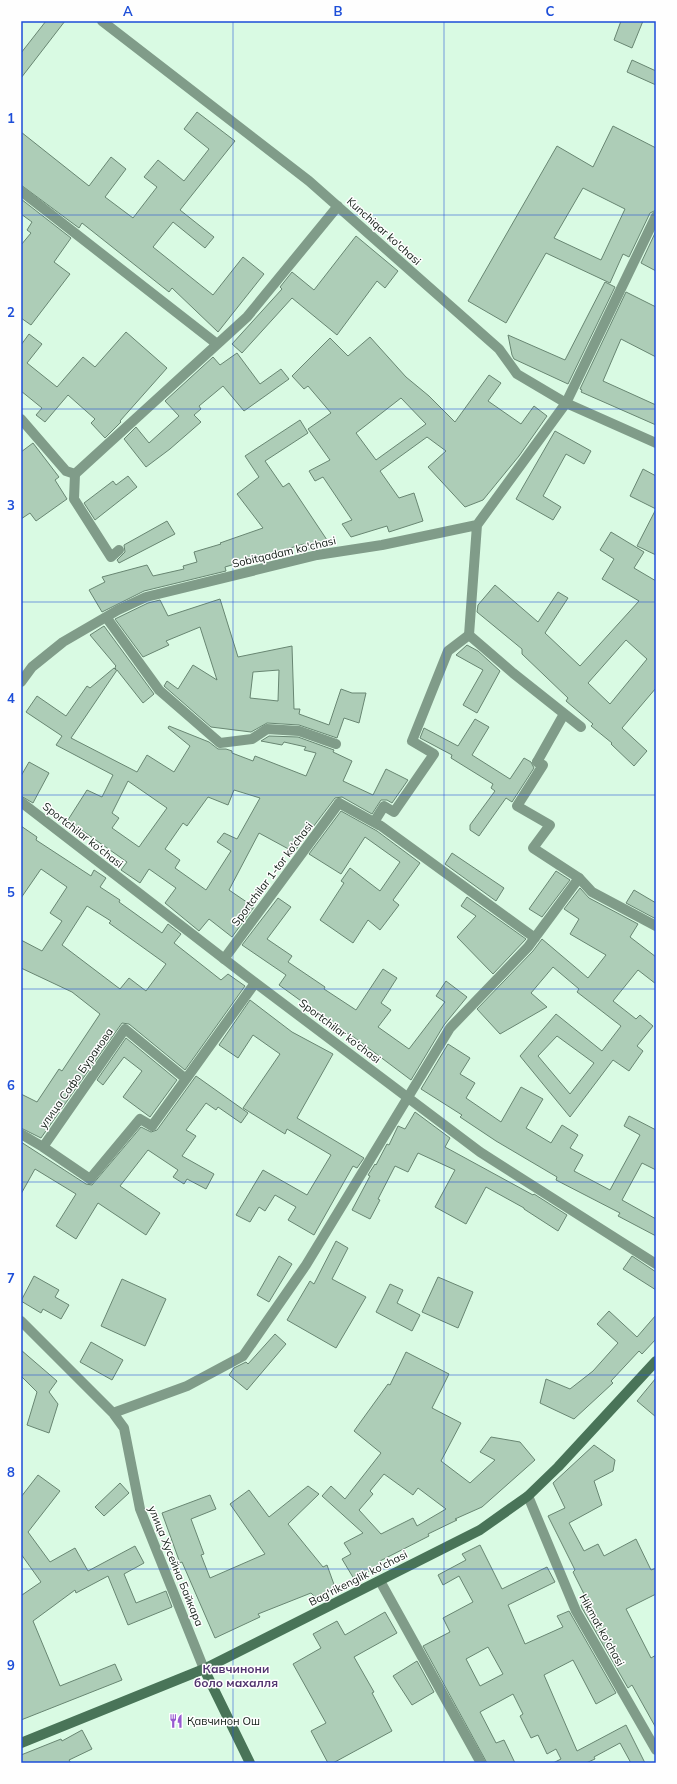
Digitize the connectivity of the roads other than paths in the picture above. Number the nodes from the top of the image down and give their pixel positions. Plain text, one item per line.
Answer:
1 (102, 21) edge
2 (21, 191) edge
3 (338, 206) junction
4 (656, 216) edge
5 (217, 344) junction
6 (566, 403) junction
7 (21, 419) edge
8 (656, 443) edge
9 (74, 474) junction
10 (477, 525) junction
11 (119, 550) dead end
12 (106, 617) junction
13 (469, 635) junction
14 (21, 682) edge
15 (564, 714) junction
16 (581, 727) dead end
17 (336, 744) dead end
18 (21, 802) edge
19 (378, 824) junction
20 (579, 878) junction
21 (656, 926) edge
22 (535, 938) junction
23 (224, 959) junction
24 (255, 983) junction
25 (186, 1079) junction
26 (408, 1097) junction
27 (21, 1134) edge
28 (43, 1147) junction
29 (656, 1264) edge
30 (21, 1321) edge
31 (656, 1361) edge
32 (113, 1413) junction
33 (528, 1496) junction
34 (380, 1581) junction
35 (204, 1669) junction
36 (21, 1742) edge
37 (656, 1750) edge
38 (250, 1763) edge
39 (481, 1763) edge

1 - 3 street, Kunchiqar ko'chasi
2 - 5 street
3 - 5 street
3 - 6 street, Kunchiqar ko'chasi
4 - 6 street
5 - 9 street
6 - 8 street, Kunchiqar ko'chasi
6 - 10 street
7 - 9 street
9 - 11 street
10 - 12 street, Sobitqadam ko'chasi
10 - 13 street
12 - 14 street, Sobitqadam ko'chasi
12 - 17 street
13 - 15 street
13 - 19 street
15 - 16 street
15 - 20 street
18 - 23 street, Sportchilar ko‘chasi
19 - 22 street
19 - 23 street, Sportchilar 1-tor ko‘chasi
20 - 21 street
20 - 22 street
22 - 26 street
23 - 24 street, Sportchilar ko‘chasi
24 - 25 street, улица Сафо Буранова
24 - 26 street, Sportchilar ko‘chasi
25 - 28 street, улица Сафо Буранова
25 - 28 street, улица Сафо Буранова
26 - 29 street, Sportchilar ko‘chasi
26 - 32 street
27 - 28 street, улица Сафо Буранова
30 - 32 street, улица Хусейна Байкара
31 - 33 main road, Bag'rikenglik ko'chasi
32 - 35 street, улица Хусейна Байкара
33 - 34 main road, Bag'rikenglik ko'chasi
33 - 37 street, Hikmat ko'chasi
34 - 35 main road, Bag'rikenglik ko'chasi
34 - 39 street
35 - 36 main road, Bag'rikenglik ko'chasi
35 - 38 main road

